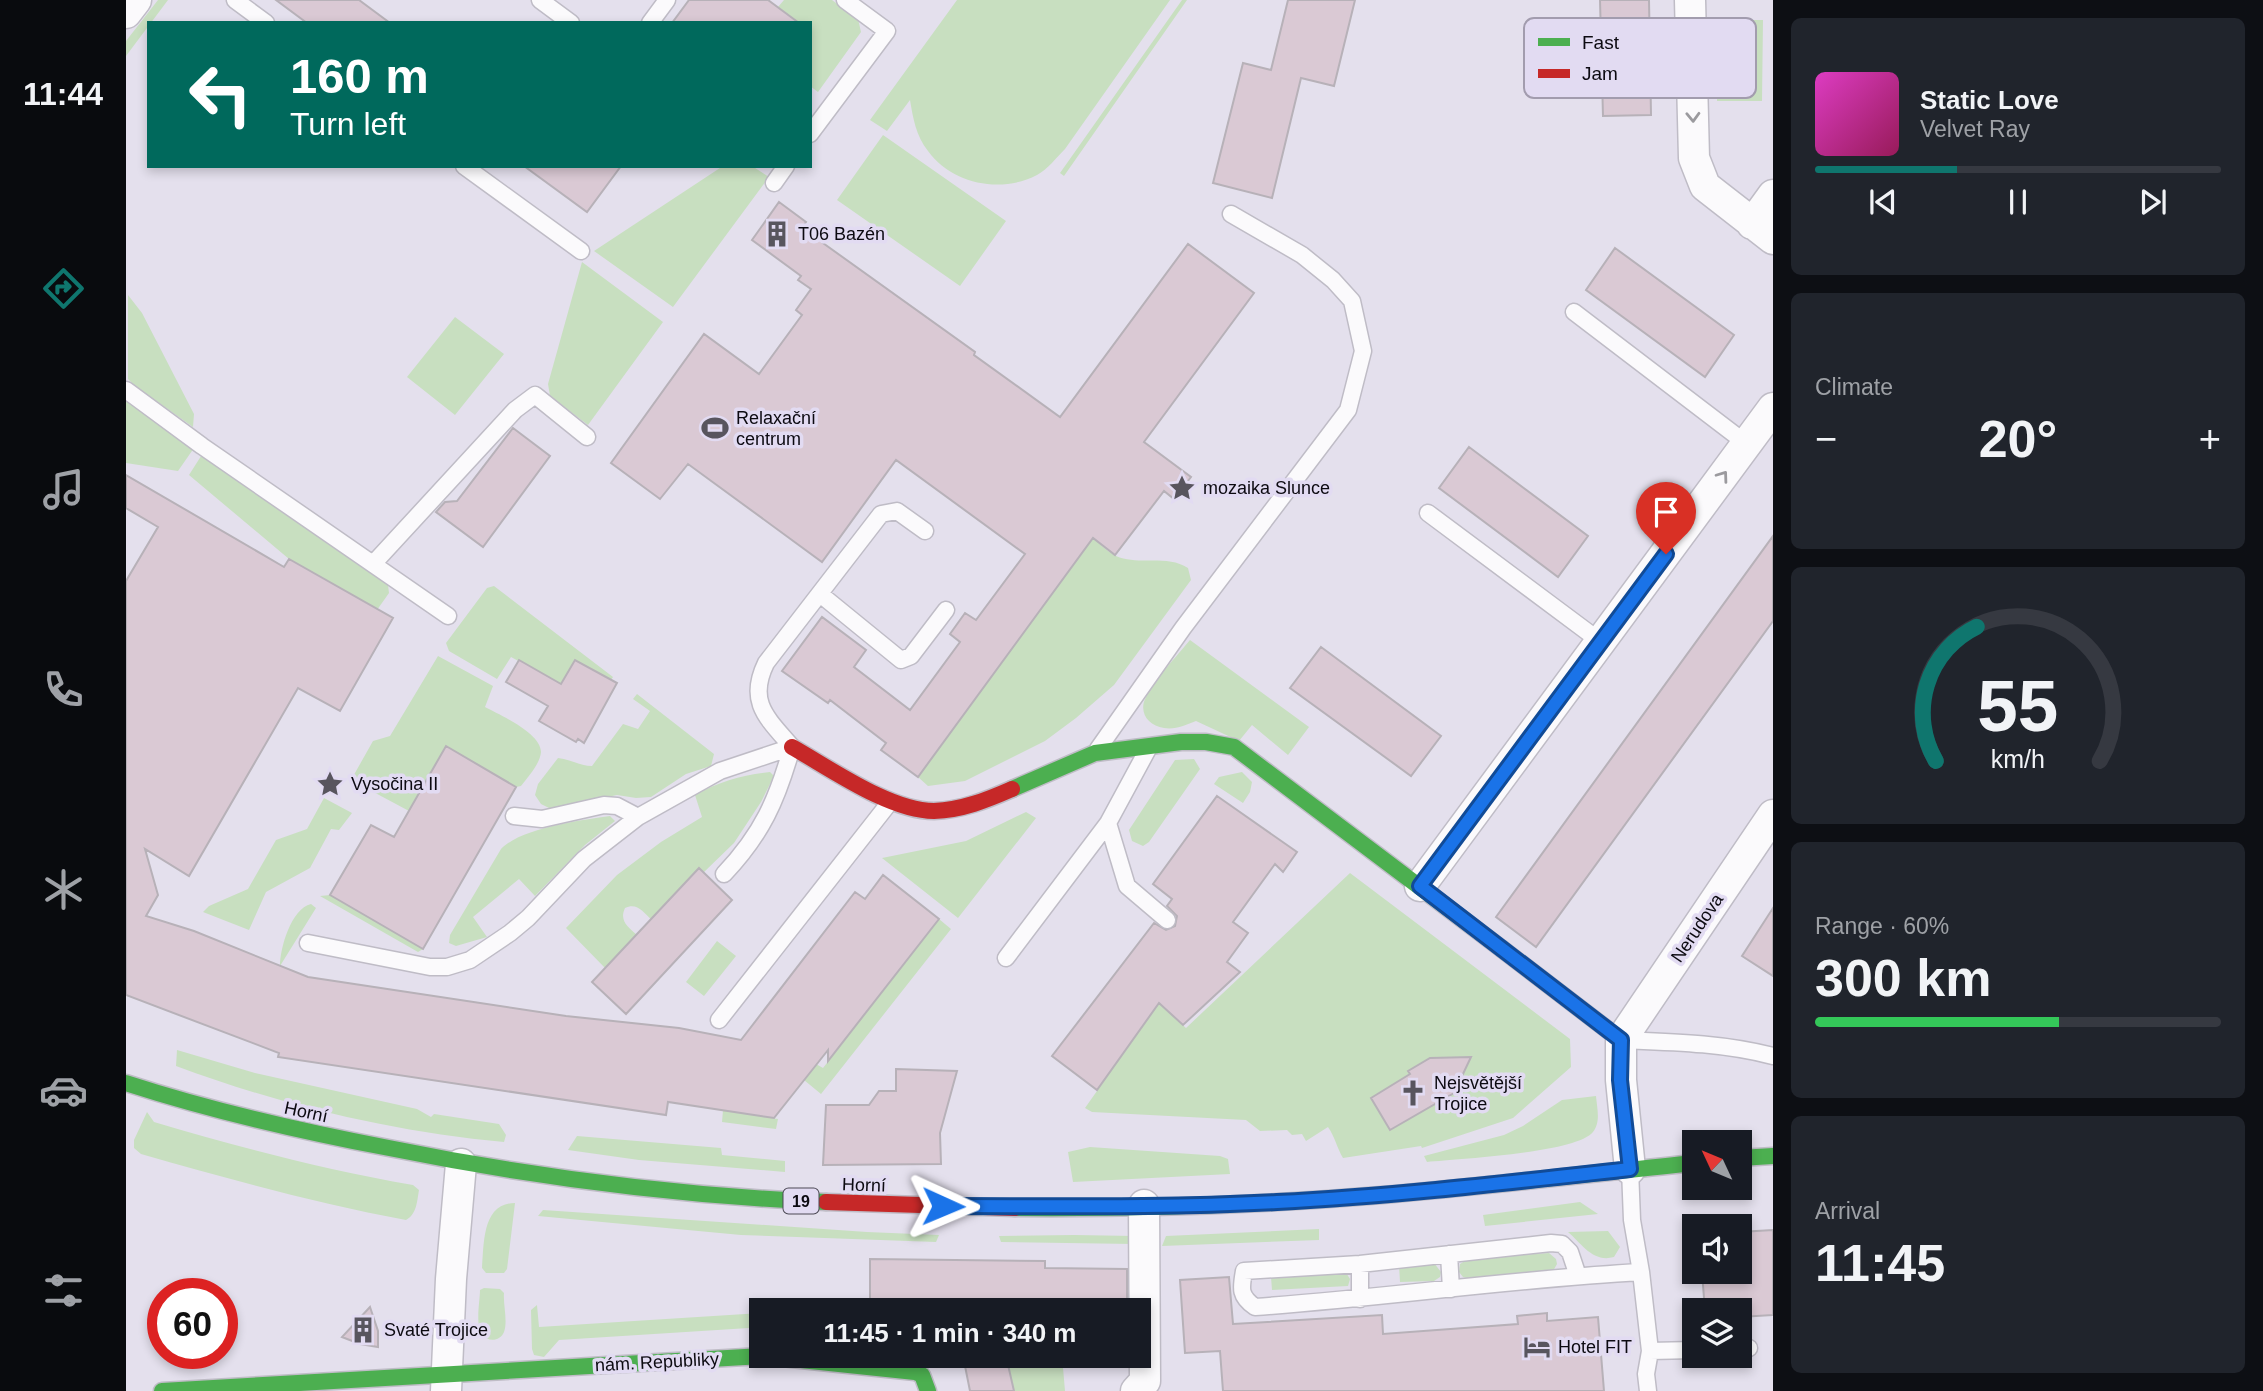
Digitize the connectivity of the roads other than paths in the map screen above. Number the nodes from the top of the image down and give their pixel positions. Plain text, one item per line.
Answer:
1 (136, 0) edge
2 (235, 0) edge
3 (540, 0) edge
4 (667, 0) edge
5 (845, 0) edge
6 (1690, 0) edge
7 (126, 13) edge
8 (1690, 18) edge
9 (264, 21) edge
10 (568, 21) edge
11 (651, 21) edge
12 (1692, 98) edge
13 (812, 131) edge
14 (467, 168) edge
15 (785, 168) edge
16 (774, 183) dead end
17 (1773, 195) edge
18 (1231, 214) dead end
19 (1763, 231) edge
20 (581, 251) dead end
21 (1574, 312) dead end
22 (126, 390) edge
23 (1773, 408) edge
24 (587, 437) dead end
25 (1747, 444) junction
26 (1428, 513) dead end
27 (925, 531) dead end
28 (373, 564) junction
29 (820, 594) junction
30 (946, 610) dead end
31 (448, 616) dead end
32 (1601, 642) junction
33 (1149, 746) junction
34 (792, 747) junction
35 (1095, 753) junction
36 (890, 802) junction
37 (1773, 815) edge
38 (514, 816) dead end
39 (638, 817) junction
40 (1108, 824) junction
41 (724, 874) dead end
42 (1420, 886) junction
43 (1167, 920) dead end
44 (308, 943) dead end
45 (1006, 958) dead end
46 (719, 1020) dead end
47 (1621, 1040) junction
48 (1773, 1056) edge
49 (126, 1083) edge
50 (1773, 1156) edge
51 (1752, 1157) edge
52 (461, 1164) junction
53 (1682, 1164) edge
54 (1630, 1169) junction
55 (1144, 1205) junction
56 (1449, 1254) junction
57 (1360, 1264) junction
58 (1642, 1272) junction
59 (1578, 1276) junction
60 (1451, 1289) junction
61 (1360, 1300) junction
62 (1682, 1350) edge
63 (1650, 1351) junction
64 (446, 1383) edge
65 (1145, 1388) edge
66 (162, 1391) edge
67 (928, 1391) edge
68 (1648, 1391) edge

1 - 7 street
2 - 9 lane
3 - 10 lane
4 - 11 lane
5 - 13 lane
6 -> 8 street
12 -> 19 street
14 - 20 lane
15 - 16 lane
17 - 19 street
18 - 35 lane
21 - 25 lane
22 - 28 lane
23 - 25 street
24 - 28 lane
32 -> 25 street
26 - 32 lane
27 - 29 lane
28 - 31 lane
29 - 30 lane
29 - 34 lane
32 - 42 street
33 - 35 street
33 - 40 lane
33 - 42 street
34 - 36 street
34 - 39 lane
34 - 41 lane
35 - 36 street
36 - 46 lane
37 - 47 street, Nerudova
38 - 39 lane
39 - 44 lane
40 - 43 lane
40 - 45 lane
42 - 47 street
47 - 48 lane
47 - 54 street
49 - 52 street, Horní / 19
50 - 51 street
52 - 55 street, Horní / 19
52 - 64 street
53 - 54 street, Horní / 19
54 - 55 street, Horní / 19
54 - 58 lane
55 - 65 street
56 - 57 lane
56 - 59 lane
56 - 60 lane
57 - 61 lane
57 - 61 lane
58 - 59 lane
58 - 63 lane
59 - 60 lane
60 - 61 lane
62 - 63 lane
63 - 68 lane
64 - 66 street, nám. Republiky
64 - 67 street, nám. Republiky

